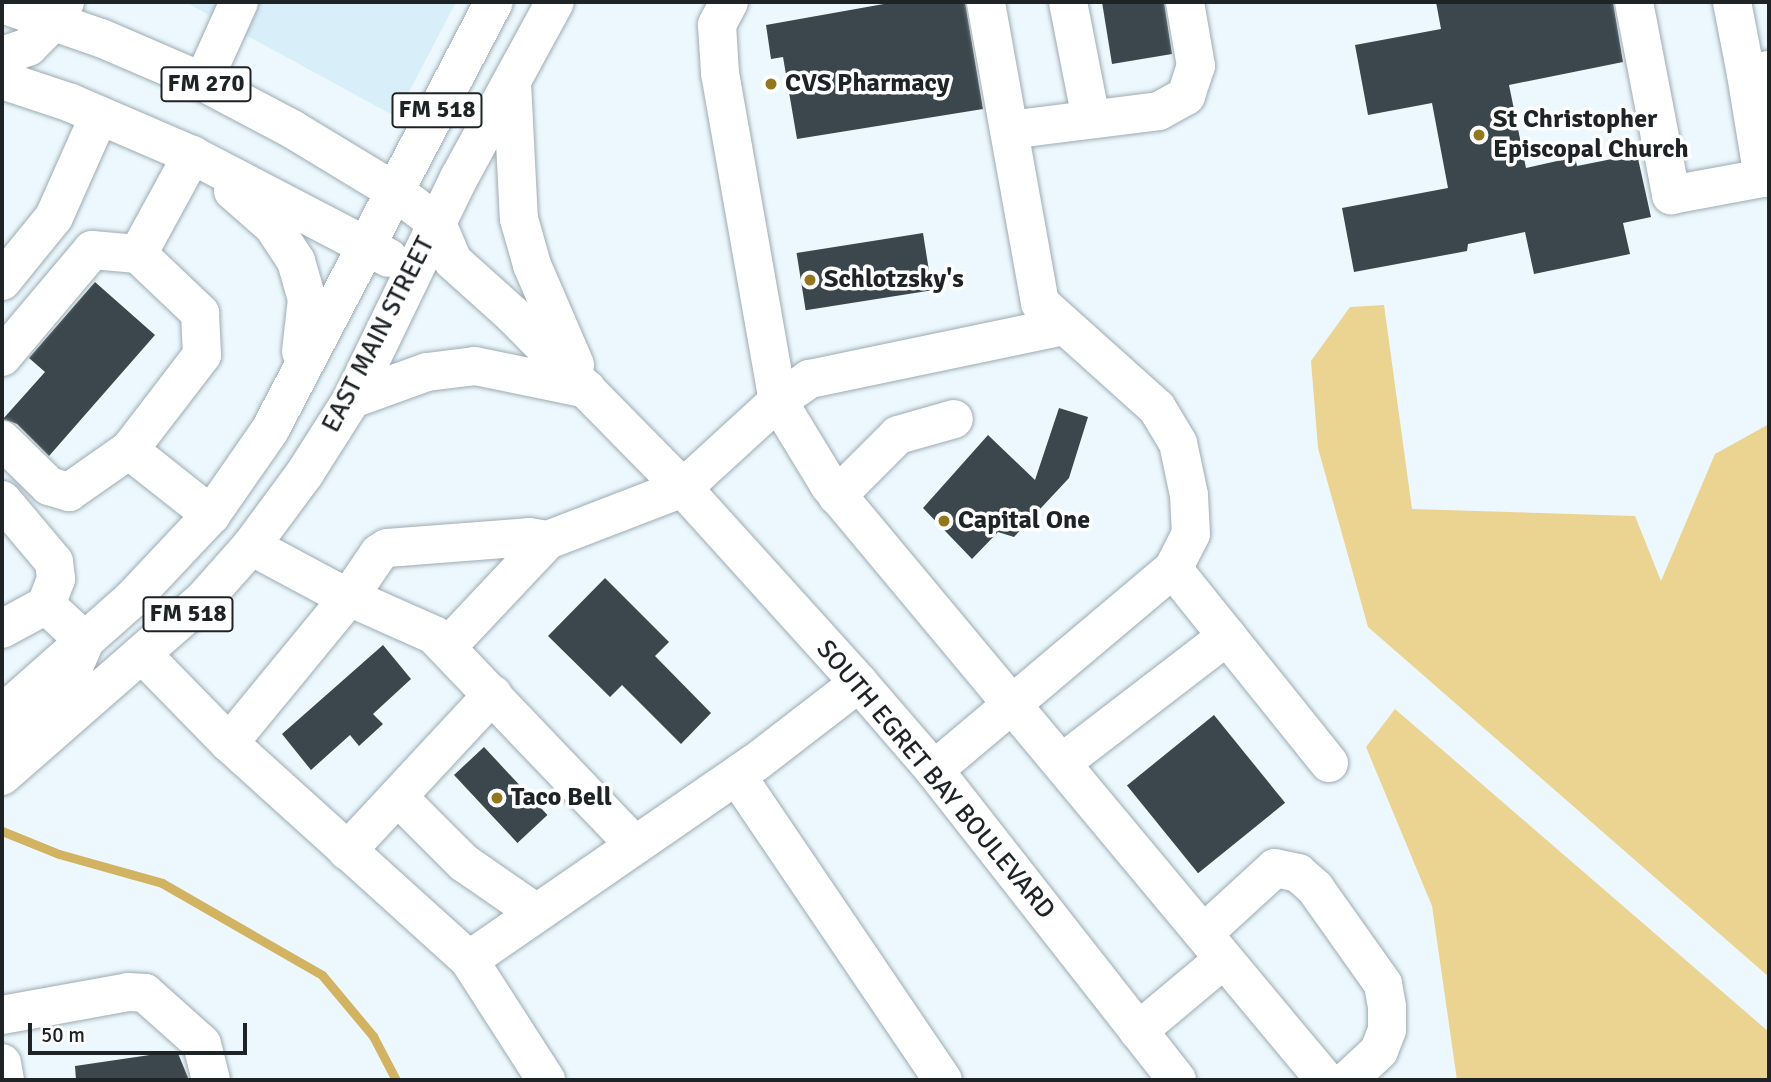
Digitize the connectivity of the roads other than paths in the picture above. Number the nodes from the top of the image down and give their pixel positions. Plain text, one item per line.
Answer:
1 (239, 2) edge
2 (494, 2) edge
3 (555, 2) edge
4 (729, 2) edge
5 (986, 2) edge
6 (1068, 2) edge
7 (1185, 2) edge
8 (1634, 2) edge
9 (1732, 2) edge
10 (2, 4) edge
11 (60, 11) edge
12 (2, 56) edge
13 (1758, 72) edge
14 (512, 77) junction
15 (2, 80) edge
16 (203, 82) junction
17 (100, 116) junction
18 (1091, 119) junction
19 (1009, 130) junction
20 (192, 155) junction
21 (396, 192) junction
22 (437, 223) junction
23 (367, 246) junction
24 (138, 254) junction
25 (453, 261) junction
26 (6, 268) edge
27 (414, 271) junction
28 (1063, 326) junction
29 (2, 358) edge
30 (297, 377) junction
31 (587, 389) junction
32 (352, 399) junction
33 (778, 401) junction
34 (954, 419) dead end
35 (2, 440) edge
36 (129, 450) junction
37 (683, 488) junction
38 (837, 496) junction
39 (2, 500) edge
40 (211, 515) junction
41 (548, 540) junction
42 (251, 546) junction
43 (1172, 569) junction
44 (349, 597) junction
45 (18, 615) edge
46 (1227, 636) junction
47 (85, 641) junction
48 (447, 647) junction
49 (143, 655) junction
50 (859, 683) junction
51 (493, 694) junction
52 (1014, 703) junction
53 (2, 714) edge
54 (20, 743) edge
55 (229, 743) junction
56 (1063, 762) junction
57 (1329, 763) dead end
58 (934, 770) junction
59 (2, 776) edge
60 (737, 776) junction
61 (398, 797) junction
62 (635, 845) junction
63 (347, 851) junction
64 (535, 912) junction
65 (1214, 946) junction
66 (469, 960) junction
67 (2, 1015) edge
68 (1139, 1031) junction
69 (2, 1063) edge
70 (5, 1080) edge
71 (211, 1080) edge
72 (546, 1080) edge
73 (943, 1080) edge
74 (1177, 1080) edge
75 (1325, 1080) edge
76 (1348, 1080) edge

1 - 16 main road
2 - 21 main road, EAST MAIN STREET / FM 518
3 - 14 main road, EAST MAIN STREET / FM 518
4 - 33 main road
5 - 19 main road
6 - 18 main road
7 - 18 main road
8 - 13 main road
9 - 13 main road
10 - 11 main road, FM 270
11 - 12 main road
11 - 16 main road, FM 270
14 - 22 main road, EAST MAIN STREET / FM 518
14 - 31 main road
15 - 17 main road, FM 270
16 - 21 main road, FM 270
17 - 20 main road, FM 270
17 - 26 main road
18 - 19 main road
19 - 28 main road
20 - 23 main road, FM 270
20 - 24 main road
20 - 30 main road
21 - 22 main road, FM 270
21 - 23 main road, EAST MAIN STREET / FM 518
22 - 25 main road
22 - 27 main road, EAST MAIN STREET / FM 518
23 - 27 main road, FM 270
23 - 30 main road, EAST MAIN STREET / FM 518
24 - 29 main road
24 - 36 main road
25 - 27 main road
25 - 31 main road
27 - 32 main road, EAST MAIN STREET / FM 518
28 - 33 main road
28 - 43 main road
30 - 40 main road, EAST MAIN STREET / FM 518
31 - 32 main road
31 - 37 main road, SOUTH EGRET BAY BOULEVARD
32 - 42 main road, EAST MAIN STREET / FM 518
33 - 37 main road
33 - 38 main road
34 - 38 main road
35 - 36 main road
36 - 40 main road
37 - 41 main road
37 - 50 main road, SOUTH EGRET BAY BOULEVARD
38 - 52 main road
39 - 45 main road
40 - 47 main road, EAST MAIN STREET / FM 518
41 - 44 main road
41 - 48 main road
42 - 44 main road
42 - 49 main road, EAST MAIN STREET / FM 518
43 - 46 main road
43 - 52 main road
44 - 48 main road
44 - 55 main road
45 - 47 main road
46 - 56 main road
46 - 57 main road
47 - 53 main road, EAST MAIN STREET / FM 518
47 - 54 main road
48 - 51 main road
49 - 54 main road, EAST MAIN STREET / FM 518
49 - 55 main road
50 - 58 main road, SOUTH EGRET BAY BOULEVARD
50 - 60 main road
51 - 61 main road
51 - 62 main road
52 - 56 main road
52 - 58 main road
54 - 59 main road, EAST MAIN STREET / FM 518
55 - 63 main road
56 - 65 main road
58 - 68 main road, SOUTH EGRET BAY BOULEVARD
60 - 62 main road
60 - 73 main road
61 - 63 main road
61 - 64 main road
62 - 64 main road
63 - 66 main road
64 - 66 main road
65 - 68 main road
65 - 75 main road
65 - 76 main road
66 - 72 main road
67 - 71 main road
68 - 74 main road, SOUTH EGRET BAY BOULEVARD
69 - 70 main road

